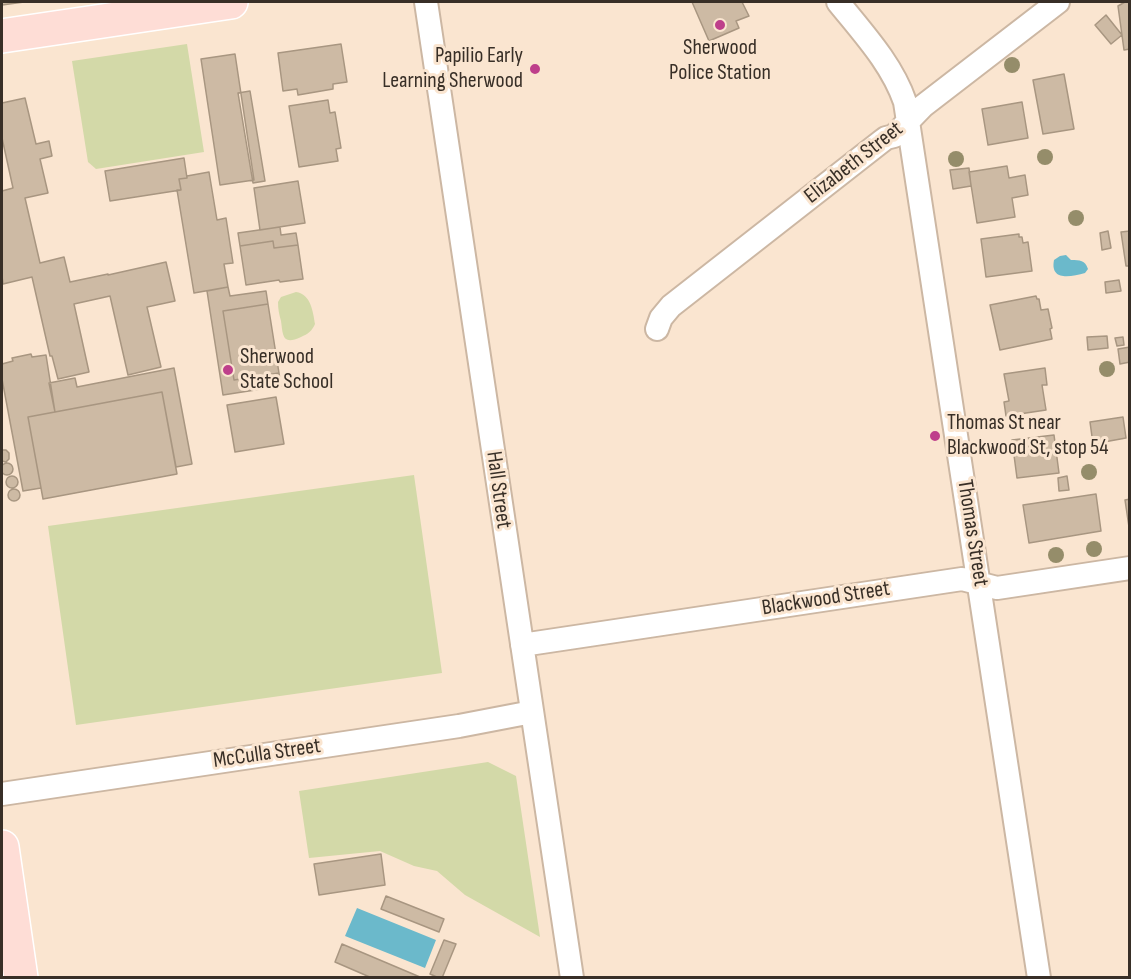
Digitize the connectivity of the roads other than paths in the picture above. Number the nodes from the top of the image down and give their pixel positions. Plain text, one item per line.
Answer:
1 (231, 2) edge
2 (426, 2) edge
3 (838, 2) edge
4 (1058, 2) edge
5 (2, 36) edge
6 (909, 121) junction
7 (657, 329) dead end
8 (1130, 568) edge
9 (979, 583) junction
10 (522, 645) junction
11 (532, 712) junction
12 (2, 794) edge
13 (2, 847) edge
14 (21, 978) edge
15 (572, 978) edge
16 (1039, 978) edge

1 - 5 main road
2 - 10 street, Hall Street
3 - 6 street, Thomas Street
4 - 6 street, Elizabeth Street
6 - 7 street, Elizabeth Street
6 - 9 street, Thomas Street
8 - 9 street, Blackwood Street
9 - 10 street, Blackwood Street
9 - 16 street, Thomas Street
10 - 11 street, Hall Street
11 - 12 street, McCulla Street
11 - 15 street, Hall Street
13 - 14 main road

